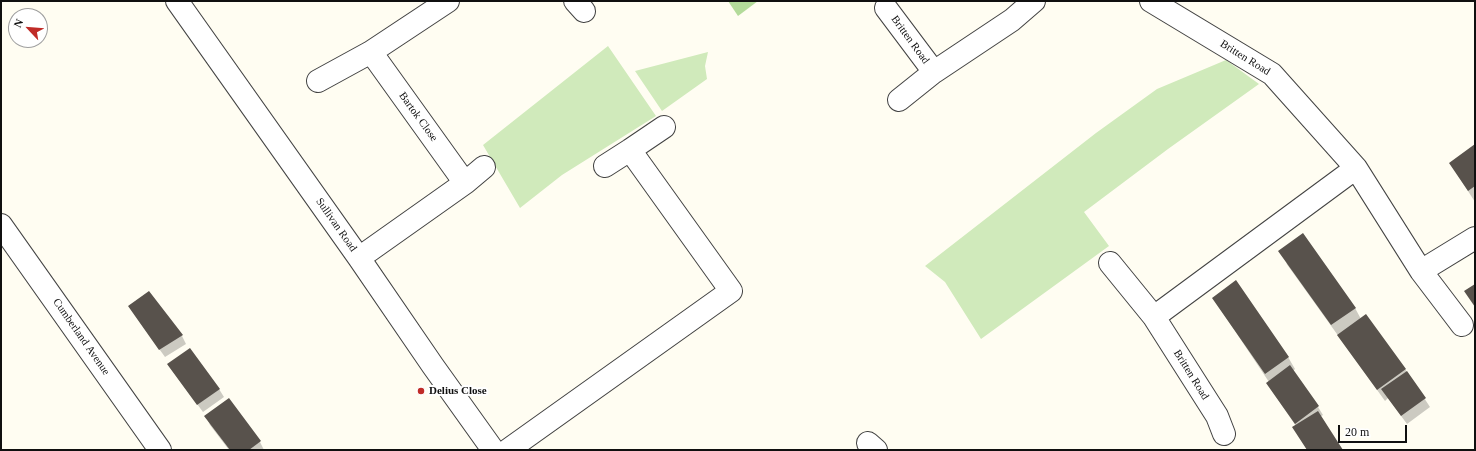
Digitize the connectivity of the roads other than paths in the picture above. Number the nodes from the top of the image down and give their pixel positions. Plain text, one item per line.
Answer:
1 (176, 1) edge
2 (448, 1) edge
3 (1034, 1) edge
4 (1151, 1) edge
5 (886, 8) dead end
6 (371, 52) junction
7 (934, 72) junction
8 (318, 81) dead end
9 (899, 100) dead end
10 (664, 127) dead end
11 (630, 150) junction
12 (605, 166) dead end
13 (484, 167) dead end
14 (1356, 168) junction
15 (465, 183) junction
16 (1, 225) edge
17 (1475, 238) edge
18 (359, 258) junction
19 (1110, 262) dead end
20 (1421, 271) junction
21 (1154, 318) junction
22 (1462, 325) dead end
23 (1224, 434) dead end
24 (160, 450) edge
25 (493, 450) edge
26 (508, 450) edge

1 - 18 street, Sullivan Road
2 - 6 street
3 - 7 street, Britten Road
4 - 14 street, Britten Road
5 - 7 street, Britten Road
6 - 8 street
6 - 15 street, Bartok Close
7 - 9 street, Britten Road
10 - 11 street
11 - 12 street
11 - 26 street
13 - 15 street
14 - 20 street, Britten Road
14 - 21 street
15 - 18 street
16 - 24 street, Cumberland Avenue
17 - 20 street
18 - 25 street, Sullivan Road
19 - 21 street, Britten Road
20 - 22 street, Britten Road
21 - 23 street, Britten Road

